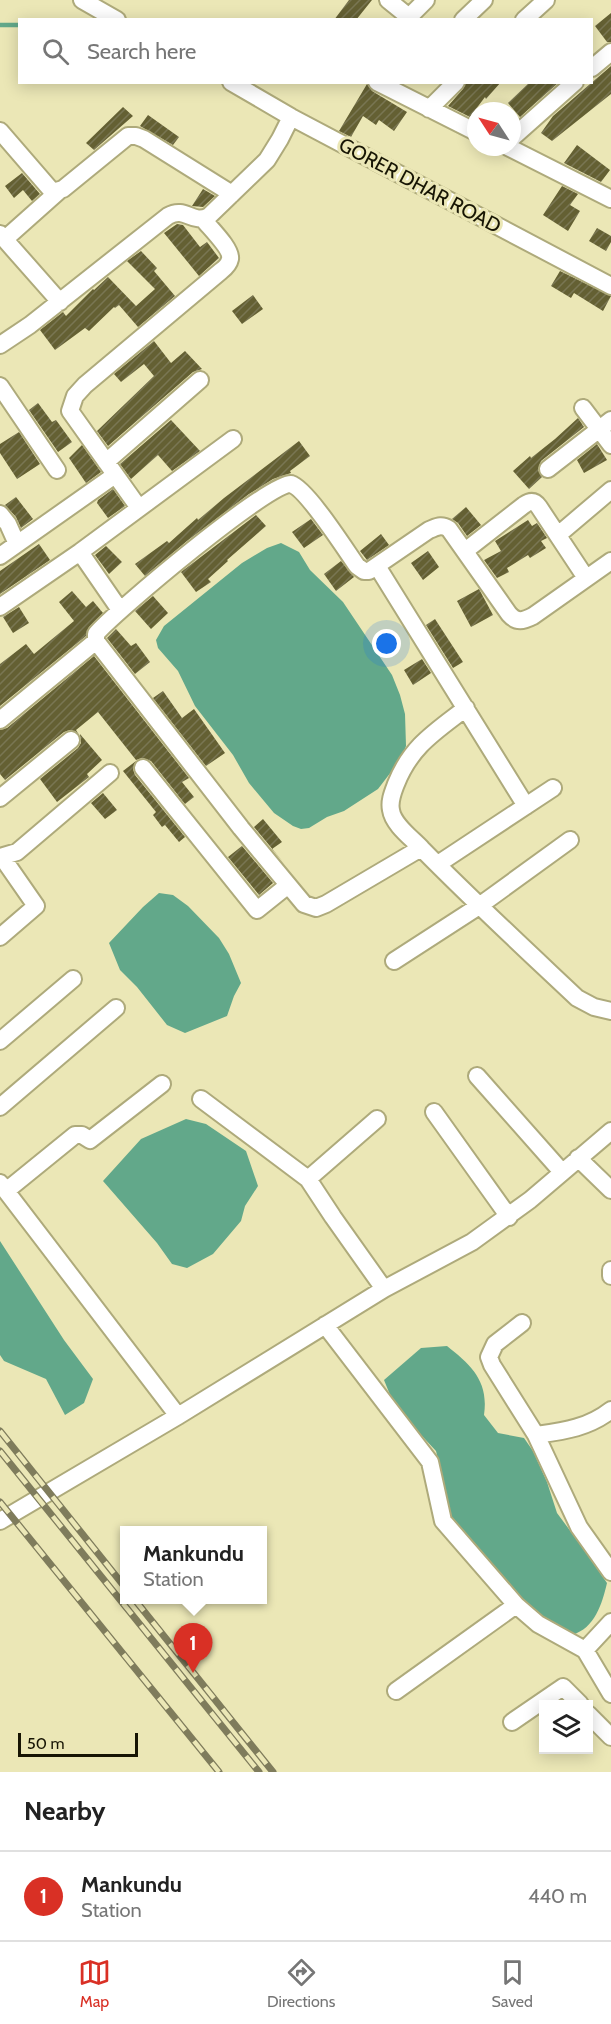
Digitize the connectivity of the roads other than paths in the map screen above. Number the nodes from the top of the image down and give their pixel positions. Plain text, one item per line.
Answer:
1 (82, 0) edge
2 (388, 0) edge
3 (426, 0) edge
4 (484, 0) edge
5 (546, 0) edge
6 (114, 18) edge
7 (407, 18) edge
8 (465, 18) edge
9 (526, 18) edge
10 (611, 52) edge
11 (593, 66) edge
12 (234, 84) edge
13 (385, 84) edge
14 (454, 84) edge
15 (573, 84) edge
16 (401, 88) edge
17 (429, 109) junction
18 (291, 117) junction
19 (467, 128) edge
20 (521, 130) edge
21 (0, 131) edge
22 (521, 154) edge
23 (60, 190) junction
24 (232, 194) junction
25 (611, 199) edge
26 (203, 219) junction
27 (2, 236) edge
28 (611, 286) edge
29 (60, 302) junction
30 (0, 345) edge
31 (200, 380) dead end
32 (0, 386) edge
33 (583, 408) dead end
34 (605, 425) edge
35 (233, 439) dead end
36 (611, 445) edge
37 (111, 468) junction
38 (548, 469) dead end
39 (57, 470) dead end
40 (611, 490) edge
41 (139, 508) junction
42 (0, 514) edge
43 (558, 535) junction
44 (17, 544) junction
45 (465, 551) junction
46 (80, 552) junction
47 (0, 556) edge
48 (611, 561) edge
49 (377, 566) junction
50 (586, 578) junction
51 (0, 607) edge
52 (120, 610) junction
53 (96, 641) junction
54 (466, 708) junction
55 (0, 720) edge
56 (71, 740) dead end
57 (142, 768) dead end
58 (110, 773) dead end
59 (553, 788) dead end
60 (0, 798) edge
61 (526, 806) junction
62 (570, 840) dead end
63 (421, 848) junction
64 (1, 857) edge
65 (438, 864) junction
66 (288, 886) junction
67 (479, 906) junction
68 (0, 937) edge
69 (394, 961) dead end
70 (73, 979) dead end
71 (116, 1008) dead end
72 (611, 1011) edge
73 (0, 1041) edge
74 (477, 1076) dead end
75 (162, 1084) dead end
76 (201, 1099) dead end
77 (0, 1107) edge
78 (434, 1112) dead end
79 (377, 1119) dead end
80 (611, 1131) edge
81 (578, 1158) junction
82 (562, 1172) junction
83 (308, 1179) junction
84 (3, 1187) edge
85 (611, 1190) edge
86 (509, 1217) junction
87 (611, 1270) edge
88 (611, 1276) edge
89 (384, 1289) junction
90 (522, 1323) dead end
91 (325, 1325) junction
92 (611, 1410) edge
93 (178, 1416) junction
94 (536, 1436) junction
95 (0, 1521) edge
96 (611, 1572) edge
97 (516, 1605) junction
98 (611, 1622) edge
99 (585, 1650) junction
100 (396, 1691) dead end
101 (611, 1694) edge
102 (543, 1700) edge
103 (576, 1700) edge
104 (539, 1703) edge
105 (593, 1719) edge
106 (512, 1722) dead end
107 (611, 1737) edge

1 - 6 street
2 - 7 street
3 - 7 street
4 - 8 street
5 - 9 street
10 - 11 street
12 - 18 street, GORER DHAR ROAD
13 - 16 street
14 - 17 street
15 - 20 street
16 - 17 street
17 - 19 street
18 - 24 street
18 - 28 street, GORER DHAR ROAD
21 - 23 street
22 - 25 street
23 - 24 street
23 - 27 street
24 - 26 street
26 - 29 street
26 - 37 street
27 - 29 street
29 - 30 street
31 - 37 street
32 - 39 street
33 - 34 street
34 - 36 street
34 - 38 street
35 - 41 street
37 - 41 street
37 - 44 street
40 - 43 street
41 - 46 street
42 - 44 street
43 - 45 street
43 - 50 street
44 - 47 street
45 - 49 street
45 - 50 street
46 - 51 street
46 - 52 street
48 - 50 street
49 - 52 street
49 - 54 street
52 - 53 street
53 - 55 street
53 - 66 street
54 - 61 street
54 - 63 street
56 - 60 street
57 - 66 street
58 - 64 street
59 - 61 street
61 - 65 street
62 - 67 street
63 - 65 street
63 - 66 street
64 - 68 street
65 - 67 street
67 - 69 street
67 - 72 street
70 - 73 street
71 - 77 street
74 - 82 street
75 - 84 street
76 - 83 street
78 - 86 street
79 - 83 street
80 - 81 street
81 - 82 street
81 - 85 street
82 - 86 street
83 - 89 street
84 - 93 street
86 - 89 street
87 - 88 street
89 - 91 street
90 - 94 street
91 - 93 street
91 - 97 street
92 - 94 street
93 - 95 street
94 - 96 street
97 - 99 street
97 - 100 street
98 - 99 street
99 - 101 street
102 - 103 street
104 - 106 street
105 - 107 street

